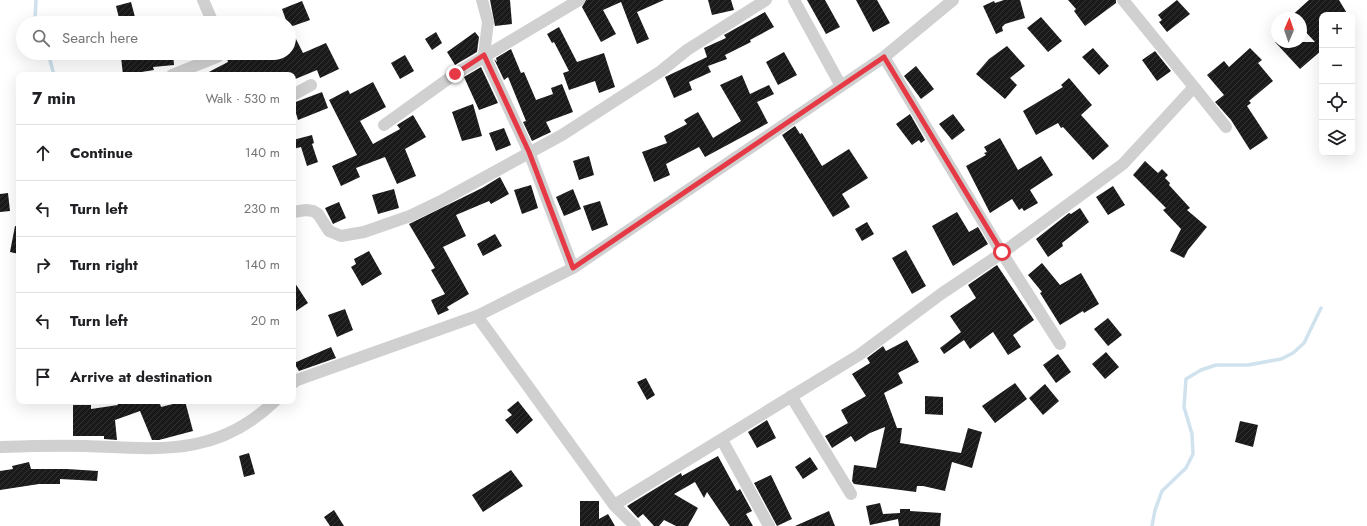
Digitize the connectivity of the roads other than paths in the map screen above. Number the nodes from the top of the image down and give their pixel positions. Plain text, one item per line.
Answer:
1 (203, 0) edge
2 (482, 0) edge
3 (579, 0) edge
4 (766, 0) edge
5 (794, 0) edge
6 (953, 0) edge
7 (1123, 0) edge
8 (210, 16) edge
9 (484, 55) junction
10 (884, 57) junction
11 (206, 60) edge
12 (179, 72) edge
13 (311, 84) dead end
14 (841, 86) junction
15 (1194, 87) junction
16 (296, 93) edge
17 (384, 125) dead end
18 (1226, 127) dead end
19 (529, 152) junction
20 (296, 212) edge
21 (1002, 252) junction
22 (573, 268) junction
23 (477, 316) junction
24 (1060, 344) dead end
25 (296, 378) edge
26 (791, 396) junction
27 (272, 404) edge
28 (722, 440) junction
29 (0, 447) edge
30 (851, 494) dead end
31 (614, 505) junction
32 (635, 526) edge
33 (769, 526) edge

1 - 8 street
2 - 9 street
3 - 9 street
4 - 19 street
5 - 14 street
6 - 10 street
7 - 15 street
9 - 17 street
9 - 19 street
10 - 14 street
10 - 21 street
11 - 12 street
13 - 16 street
14 - 22 street
15 - 18 street
15 - 21 street
19 - 20 street
19 - 22 street
21 - 24 street
21 - 26 street
22 - 23 street
23 - 25 street
23 - 31 street
26 - 28 street
26 - 30 street
27 - 29 street
28 - 31 street
28 - 33 street
31 - 32 street

